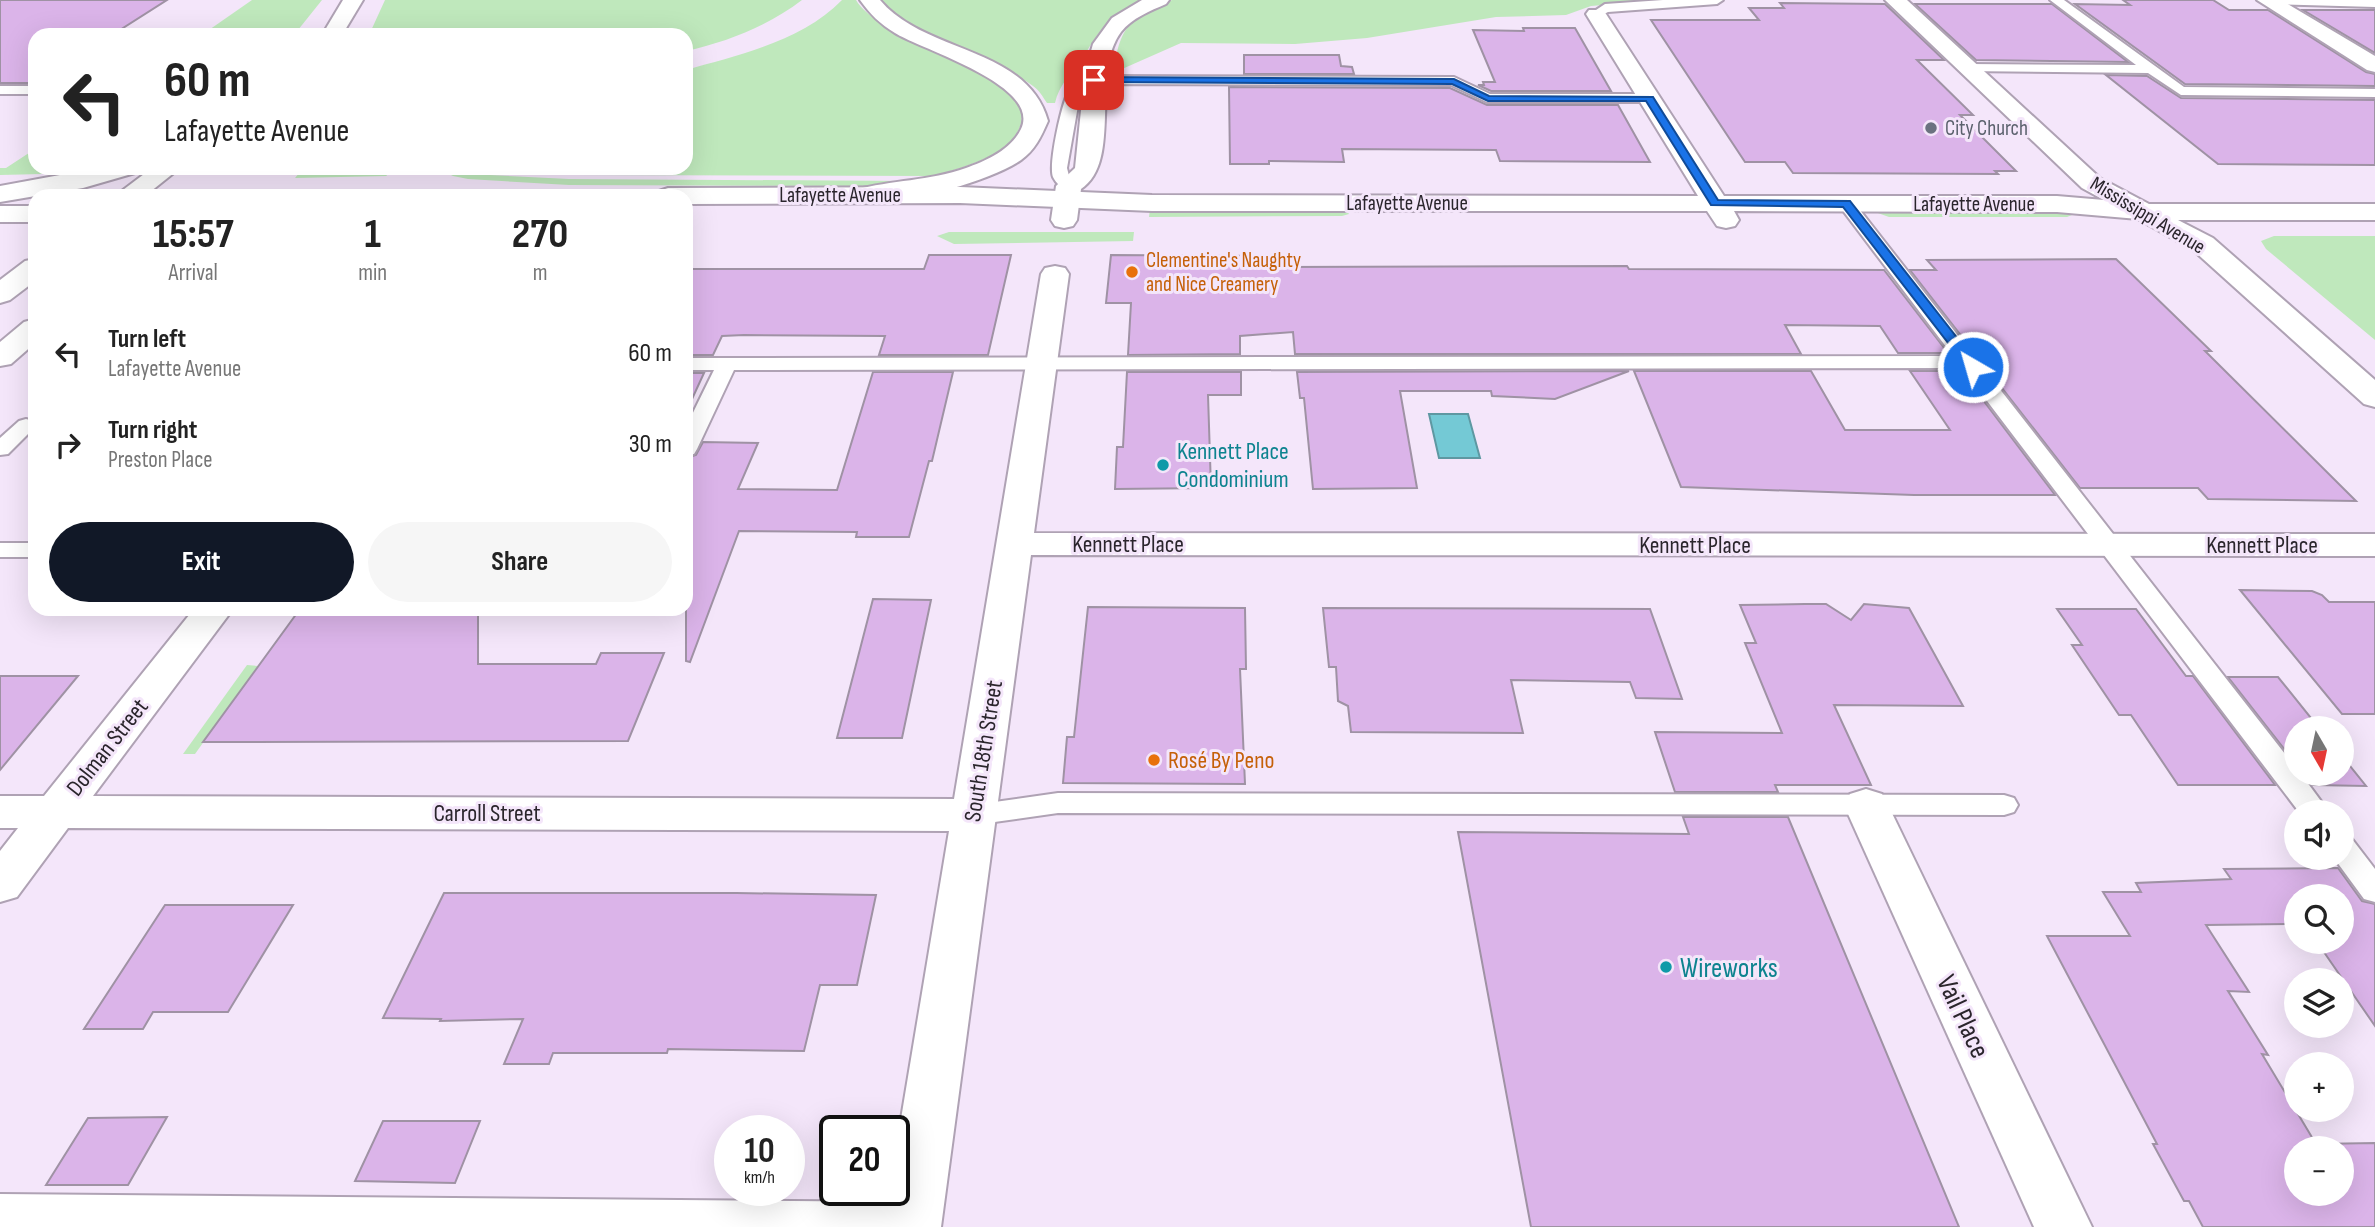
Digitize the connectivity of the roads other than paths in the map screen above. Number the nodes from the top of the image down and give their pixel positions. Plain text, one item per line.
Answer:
1 (353, 0) edge
2 (870, 0) edge
3 (1159, 0) edge
4 (1717, 0) edge
5 (1895, 0) edge
6 (2056, 0) edge
7 (2266, 0) edge
8 (2375, 3) edge
9 (1596, 14) joint
10 (336, 28) edge
11 (2375, 65) edge
12 (1968, 68) junction
13 (2150, 69) junction
14 (1094, 80) junction
15 (0, 90) edge
16 (28, 90) edge
17 (2375, 93) edge
18 (1649, 99) junction
19 (101, 175) edge
20 (158, 175) edge
21 (28, 189) edge
22 (30, 189) edge
23 (138, 189) edge
24 (0, 194) edge
25 (863, 195) junction
26 (693, 196) edge
27 (1067, 202) junction
28 (1721, 212) junction
29 (2146, 212) junction
30 (2375, 212) edge
31 (1853, 213) junction
32 (0, 214) edge
33 (28, 214) edge
34 (693, 219) edge
35 (28, 272) edge
36 (1055, 274) dead end
37 (0, 294) edge
38 (28, 334) edge
39 (0, 357) edge
40 (1969, 362) junction
41 (1042, 363) junction
42 (693, 364) edge
43 (727, 364) junction
44 (2375, 397) edge
45 (26, 425) dead end
46 (693, 434) edge
47 (0, 449) edge
48 (1014, 544) junction
49 (2110, 545) junction
50 (2375, 545) edge
51 (0, 550) edge
52 (28, 550) edge
53 (209, 616) edge
54 (2306, 800) edge
55 (1866, 805) junction
56 (2004, 805) dead end
57 (0, 811) edge
58 (56, 812) junction
59 (973, 815) junction
60 (2354, 863) edge
61 (0, 884) edge
62 (2375, 891) edge
63 (0, 1211) edge
64 (333, 1221) edge
65 (913, 1223) edge
66 (2063, 1227) edge

1 - 10 main road
2 - 25 main road
3 - 14 main road
4 - 9 lane
5 - 12 main road, Mississippi Avenue
6 - 13 lane
7 - 8 lane
7 - 11 main road
9 - 18 main road
12 - 13 lane
12 - 29 main road, Mississippi Avenue
13 - 17 lane
14 - 18 lane
14 - 27 main road
15 - 16 lane
18 - 28 main road
19 - 22 main road
20 - 23 main road
21 - 24 main road
25 - 26 main road, Lafayette Avenue
25 - 27 main road, Lafayette Avenue
27 - 28 main road, Lafayette Avenue
27 - 34 main road, Lafayette Avenue
28 - 31 main road, Lafayette Avenue
29 - 30 main road, Lafayette Avenue
29 - 31 main road, Lafayette Avenue
29 - 44 main road, Mississippi Avenue
31 - 40 lane
32 - 33 main road
35 - 37 main road
36 - 41 main road, South 18th Street
38 - 39 main road
40 - 41 lane
40 - 49 lane
41 - 43 lane
41 - 48 main road, South 18th Street
42 - 43 lane
43 - 46 lane
45 - 47 lane
48 - 49 main road, Kennett Place
48 - 59 main road, South 18th Street
49 - 50 main road, Kennett Place
49 - 54 lane
51 - 52 lane
53 - 58 main road, Dolman Street
55 - 56 lane
55 - 59 lane
55 - 66 main road, Vail Place
57 - 58 main road, Carroll Street
58 - 59 main road, Carroll Street
58 - 61 main road, Dolman Street
59 - 65 main road, South 18th Street
60 - 62 lane
63 - 64 lane
64 - 65 lane

